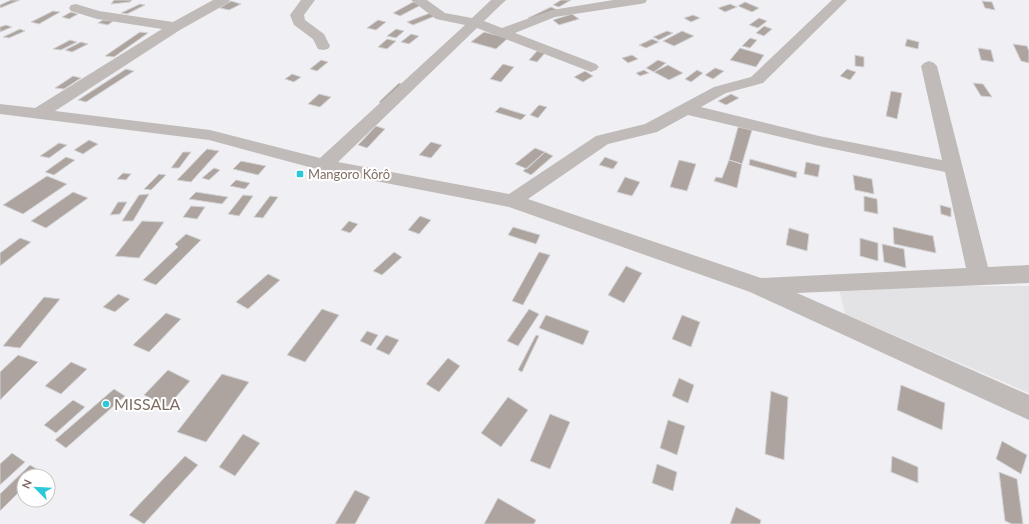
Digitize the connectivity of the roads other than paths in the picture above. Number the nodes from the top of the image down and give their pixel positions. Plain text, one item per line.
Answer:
1 (223, 0) edge
2 (308, 0) edge
3 (418, 0) edge
4 (499, 0) edge
5 (635, 0) edge
6 (840, 0) edge
7 (76, 8) dead end
8 (476, 23) junction
9 (175, 27) junction
10 (502, 33) junction
11 (323, 46) dead end
12 (929, 66) dead end
13 (592, 67) dead end
14 (0, 109) edge
15 (686, 109) junction
16 (38, 114) junction
17 (324, 165) junction
18 (953, 168) junction
19 (512, 201) junction
20 (1029, 274) edge
21 (979, 277) junction
22 (758, 286) junction
23 (1029, 408) edge

1 - 9 street
2 - 11 street
3 - 8 street
4 - 8 street
5 - 10 street
6 - 15 street
7 - 9 street
8 - 10 street
8 - 17 street
9 - 16 street
10 - 13 street
12 - 18 street
14 - 16 street
15 - 18 street
15 - 19 street
16 - 17 street
17 - 19 street
18 - 21 street
19 - 22 street
20 - 21 street
21 - 22 street
22 - 23 street

